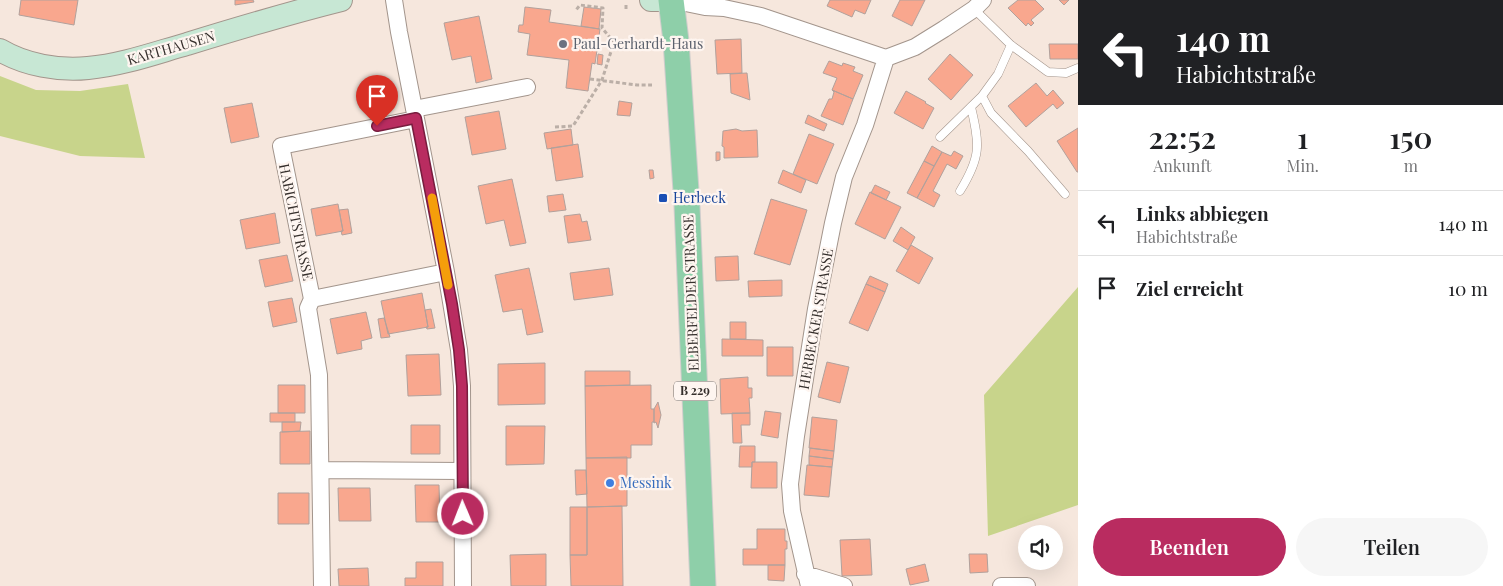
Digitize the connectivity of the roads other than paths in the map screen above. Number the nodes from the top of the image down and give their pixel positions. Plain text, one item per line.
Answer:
1 (341, 0) edge
2 (394, 0) edge
3 (651, 0) edge
4 (671, 0) edge
5 (978, 4) edge
6 (1011, 45) junction
7 (0, 50) edge
8 (886, 58) junction
9 (1078, 68) edge
10 (527, 87) dead end
11 (982, 96) junction
12 (971, 107) junction
13 (415, 114) junction
14 (940, 137) dead end
15 (960, 191) dead end
16 (1065, 194) dead end
17 (446, 272) junction
18 (312, 299) junction
19 (321, 470) junction
20 (462, 471) junction
21 (807, 580) edge
22 (322, 586) edge
23 (463, 586) edge
24 (703, 586) edge
25 (844, 586) edge
26 (1001, 586) edge
27 (1027, 586) edge

1 - 7 main road, KARTHAUSEN
2 - 13 street
3 - 4 main road
4 - 8 street
4 - 24 main road, ELBERFELDER STRASSE / B 229
5 - 6 lane
5 - 8 street
6 - 9 lane
6 - 11 lane
8 - 21 street, HERBECKER STRASSE
10 - 13 street
11 - 12 lane
11 - 16 lane
12 - 14 lane
12 - 15 lane
13 - 17 street
13 - 18 street, HABICHTSTRASSE
17 - 18 street, HABICHTSTRASSE
17 - 20 street
18 - 19 street
19 - 20 street
19 - 22 street
20 - 23 street
21 - 25 street
26 - 27 street

